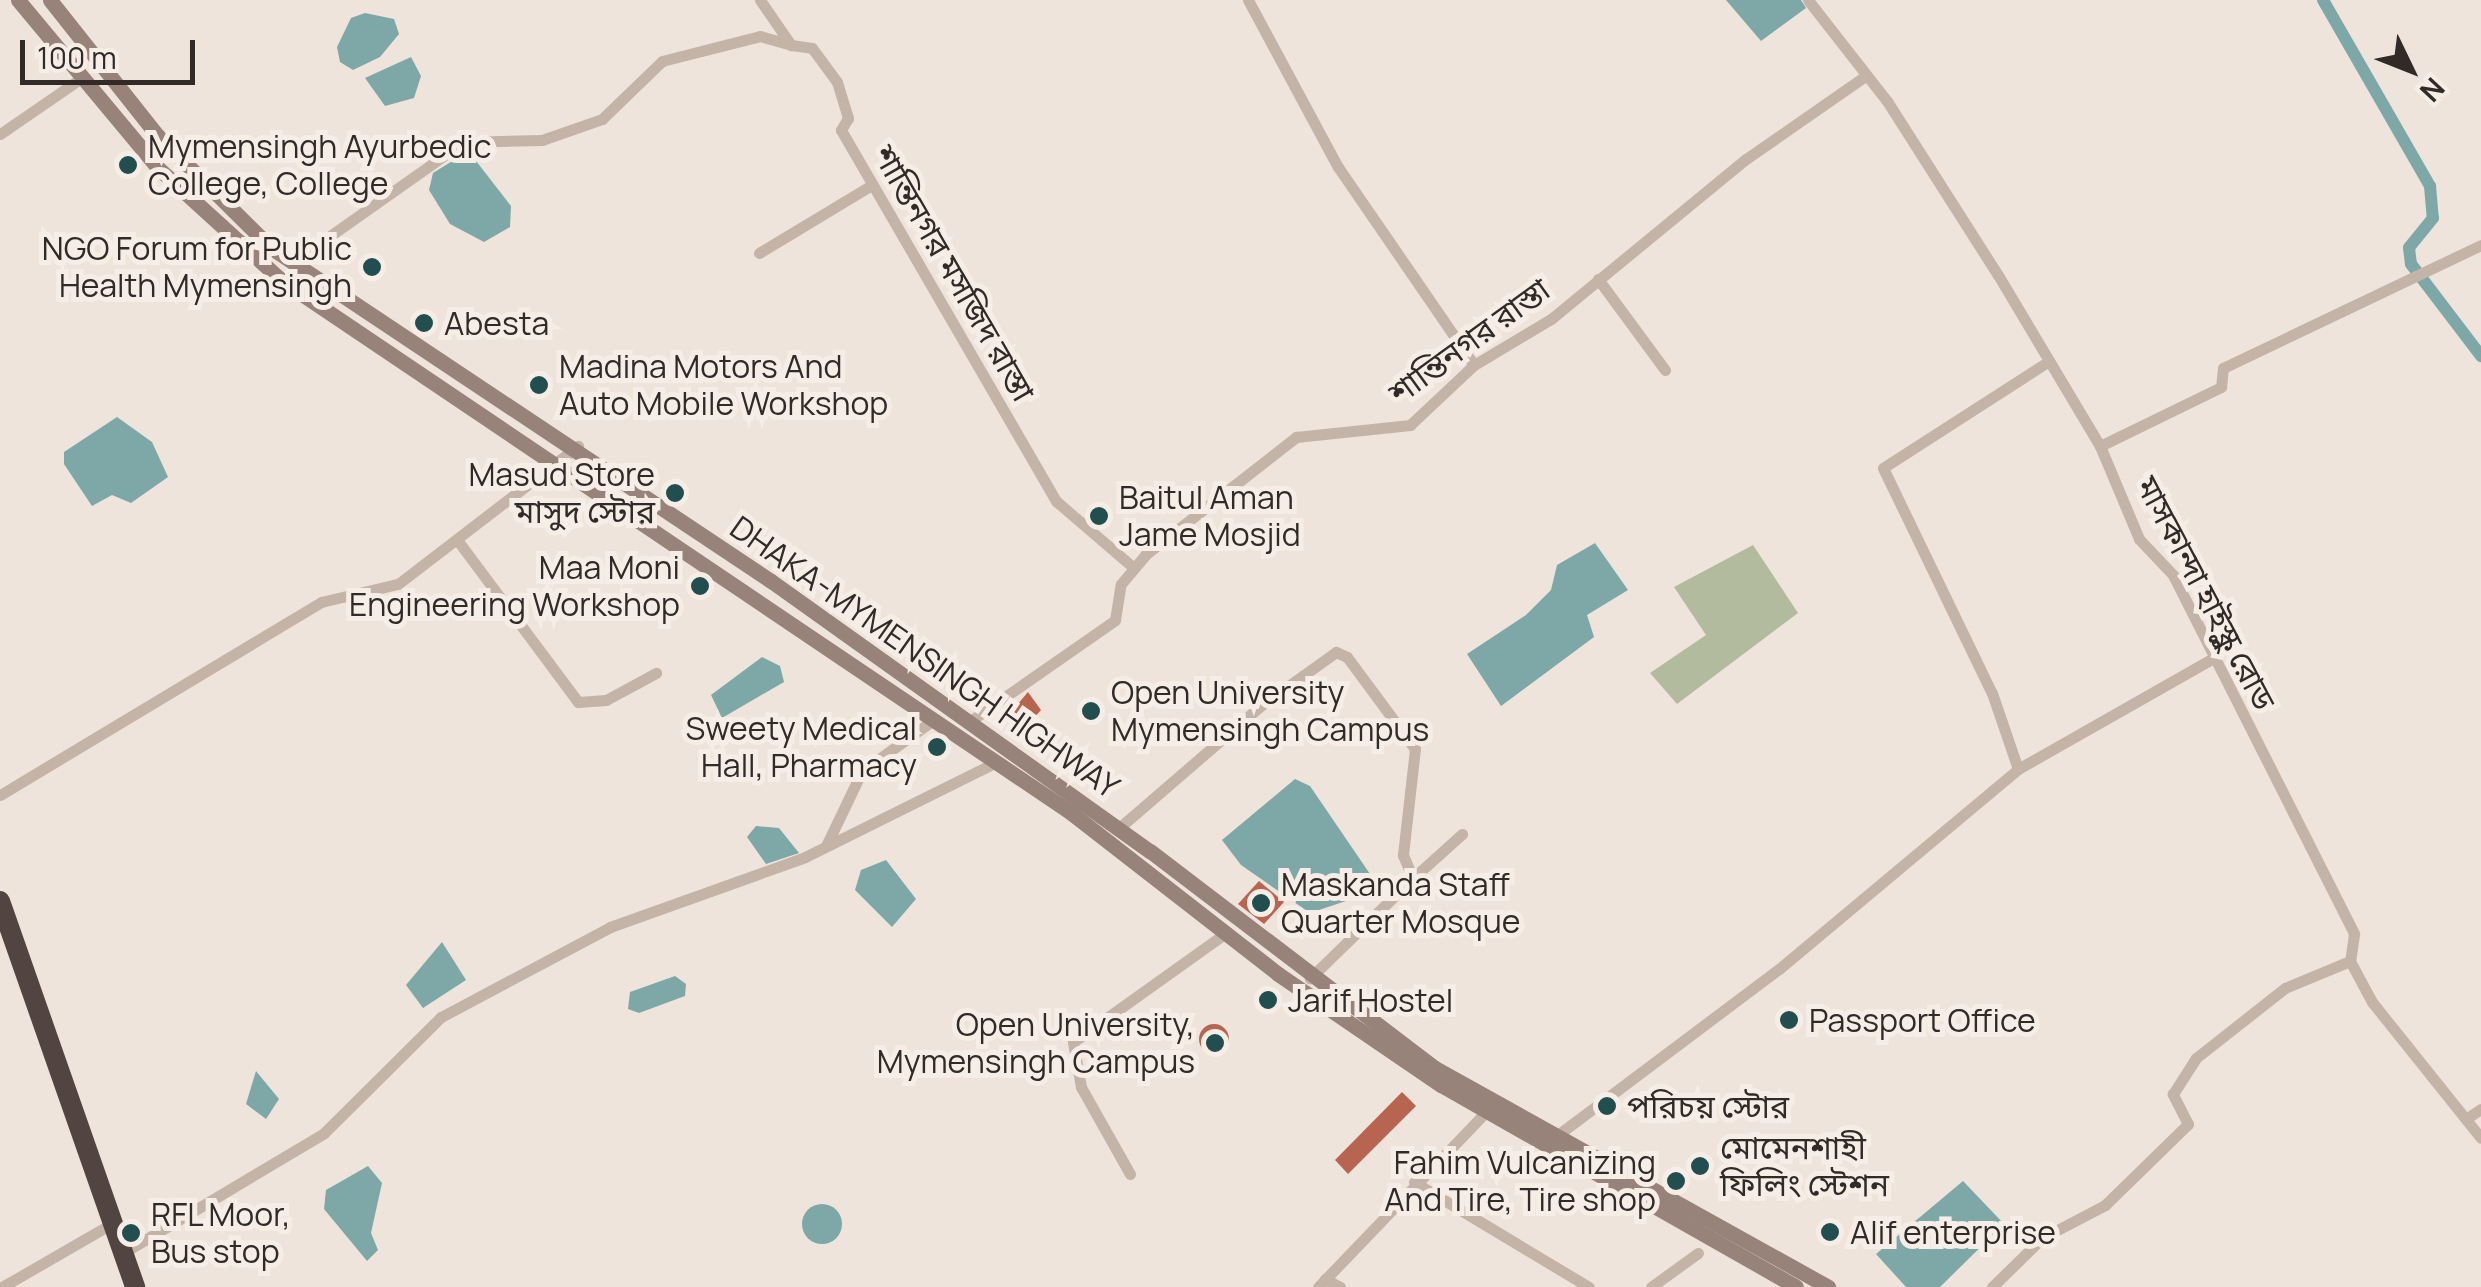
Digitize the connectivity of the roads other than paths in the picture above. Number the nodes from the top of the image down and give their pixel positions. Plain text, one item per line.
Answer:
1 (18, 0) edge
2 (50, 0) edge
3 (760, 0) edge
4 (1248, 0) edge
5 (1808, 0) edge
6 (791, 45) junction
7 (1864, 77) junction
8 (80, 79) junction
9 (0, 134) edge
10 (870, 186) junction
11 (2481, 245) edge
12 (759, 252) dead end
13 (298, 267) junction
14 (1598, 279) junction
15 (2049, 361) junction
16 (1474, 365) junction
17 (1665, 370) dead end
18 (578, 446) junction
19 (2100, 446) junction
20 (553, 466) junction
21 (458, 541) junction
22 (1134, 568) junction
23 (2213, 658) junction
24 (656, 674) dead end
25 (932, 721) junction
26 (969, 722) junction
27 (996, 762) junction
28 (2018, 769) junction
29 (0, 795) edge
30 (1118, 828) junction
31 (1462, 834) dead end
32 (824, 848) junction
33 (1413, 878) junction
34 (0, 901) edge
35 (1226, 932) junction
36 (2350, 961) junction
37 (1310, 978) junction
38 (2481, 1109) edge
39 (1485, 1113) junction
40 (2466, 1119) junction
41 (1558, 1134) junction
42 (2481, 1138) edge
43 (1130, 1174) dead end
44 (1414, 1182) junction
45 (113, 1223) junction
46 (123, 1253) junction
47 (1698, 1253) dead end
48 (1321, 1283) edge
49 (2, 1287) edge
50 (135, 1287) edge
51 (1340, 1287) edge
52 (1589, 1287) edge
53 (1650, 1287) edge
54 (1796, 1287) edge
55 (1828, 1287) edge
56 (1992, 1287) edge

1 - 8 main road, DHAKA-MYMENSINGH HIGHWAY
2 - 13 main road, DHAKA-MYMENSINGH HIGHWAY
3 - 6 street, শান্তিনগর মসজিদ রাস্তা
4 - 16 street
5 - 7 street, মাসকান্দা হাইস্কুল রোড
6 - 10 street, শান্তিনগর মসজিদ রাস্তা
6 - 13 street
7 - 14 street, শান্তিনগর রাস্তা
7 - 15 street, মাসকান্দা হাইস্কুল রোড
8 - 9 street
8 - 20 main road, DHAKA-MYMENSINGH HIGHWAY
10 - 12 street
10 - 22 street, শান্তিনগর মসজিদ রাস্তা
11 - 19 street
13 - 18 main road, DHAKA-MYMENSINGH HIGHWAY
14 - 16 street, শান্তিনগর রাস্তা
14 - 17 street
15 - 19 street, মাসকান্দা হাইস্কুল রোড
15 - 28 street
16 - 22 street, শান্তিনগর রাস্তা
18 - 20 street
18 - 26 main road, DHAKA-MYMENSINGH HIGHWAY
19 - 23 street, মাসকান্দা হাইস্কুল রোড
20 - 21 street
20 - 25 main road, DHAKA-MYMENSINGH HIGHWAY
21 - 24 street
21 - 29 street
22 - 26 street
23 - 28 street
23 - 36 street, মাসকান্দা হাইস্কুল রোড
25 - 27 main road, DHAKA-MYMENSINGH HIGHWAY
25 - 32 street
26 - 30 main road, DHAKA-MYMENSINGH HIGHWAY
27 - 32 street
27 - 35 main road, DHAKA-MYMENSINGH HIGHWAY
28 - 41 street
30 - 33 street
30 - 37 main road, DHAKA-MYMENSINGH HIGHWAY
31 - 33 street
32 - 46 street
33 - 37 street
34 - 45 highway
35 - 39 main road, DHAKA-MYMENSINGH HIGHWAY
35 - 43 street
36 - 40 street, মাসকান্দা হাইস্কুল রোড
36 - 56 street
37 - 41 main road, DHAKA-MYMENSINGH HIGHWAY
38 - 40 street
39 - 44 street
39 - 54 main road, DHAKA-MYMENSINGH HIGHWAY
40 - 42 street, মাসকান্দা হাইস্কুল রোড
41 - 55 main road, DHAKA-MYMENSINGH HIGHWAY
44 - 48 street
44 - 52 street
45 - 46 highway
45 - 49 street
46 - 50 highway
47 - 53 street
48 - 51 street

